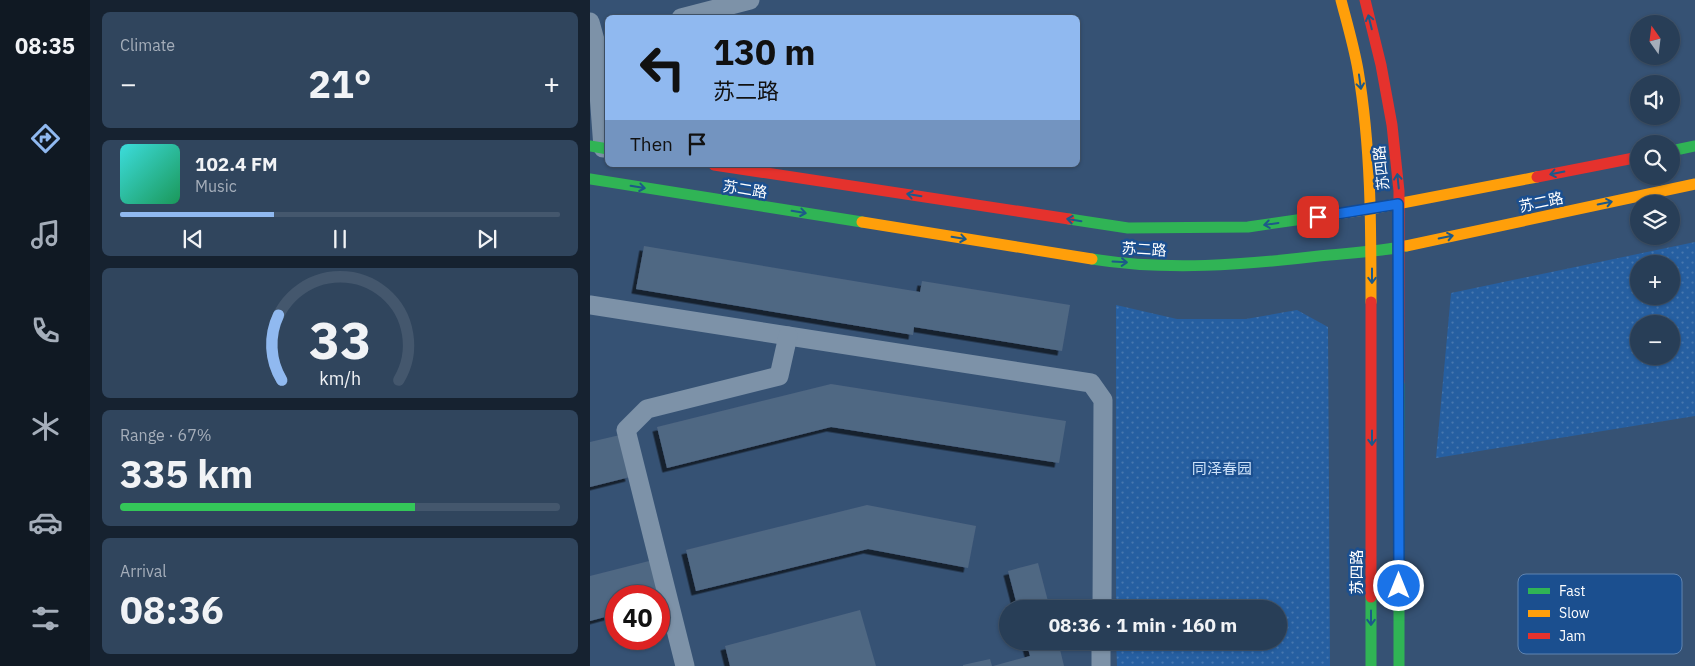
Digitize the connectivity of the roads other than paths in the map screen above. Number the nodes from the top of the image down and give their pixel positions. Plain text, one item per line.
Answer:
1 (750, 0) edge
2 (1341, 0) edge
3 (1364, 0) edge
4 (692, 15) edge
5 (597, 33) edge
6 (1695, 146) edge
7 (600, 148) edge
8 (1680, 149) edge
9 (1630, 159) edge
10 (727, 167) edge
11 (590, 179) edge
12 (1695, 184) edge
13 (1398, 204) junction
14 (1371, 210) junction
15 (1398, 248) junction
16 (1372, 251) junction
17 (590, 305) edge
18 (788, 336) junction
19 (1102, 600) edge
20 (1102, 650) edge
21 (685, 666) edge
22 (1101, 666) edge
23 (1371, 666) edge
24 (1399, 666) edge

1 - 4 street
2 -> 14 street, 苏四路
13 -> 3 street, 苏四路
5 - 7 street
6 - 8 street
9 -> 13 street, 苏二路
14 -> 10 street, 苏二路
11 -> 16 street, 苏二路
15 -> 12 street, 苏二路
13 - 14 street, 苏二路
13 - 15 street, 苏四路
14 - 16 street, 苏四路
15 - 16 street, 苏二路
15 - 24 street, 苏四路
16 -> 23 street, 苏四路
17 - 18 street
18 - 19 street
18 - 21 street
20 - 22 street

